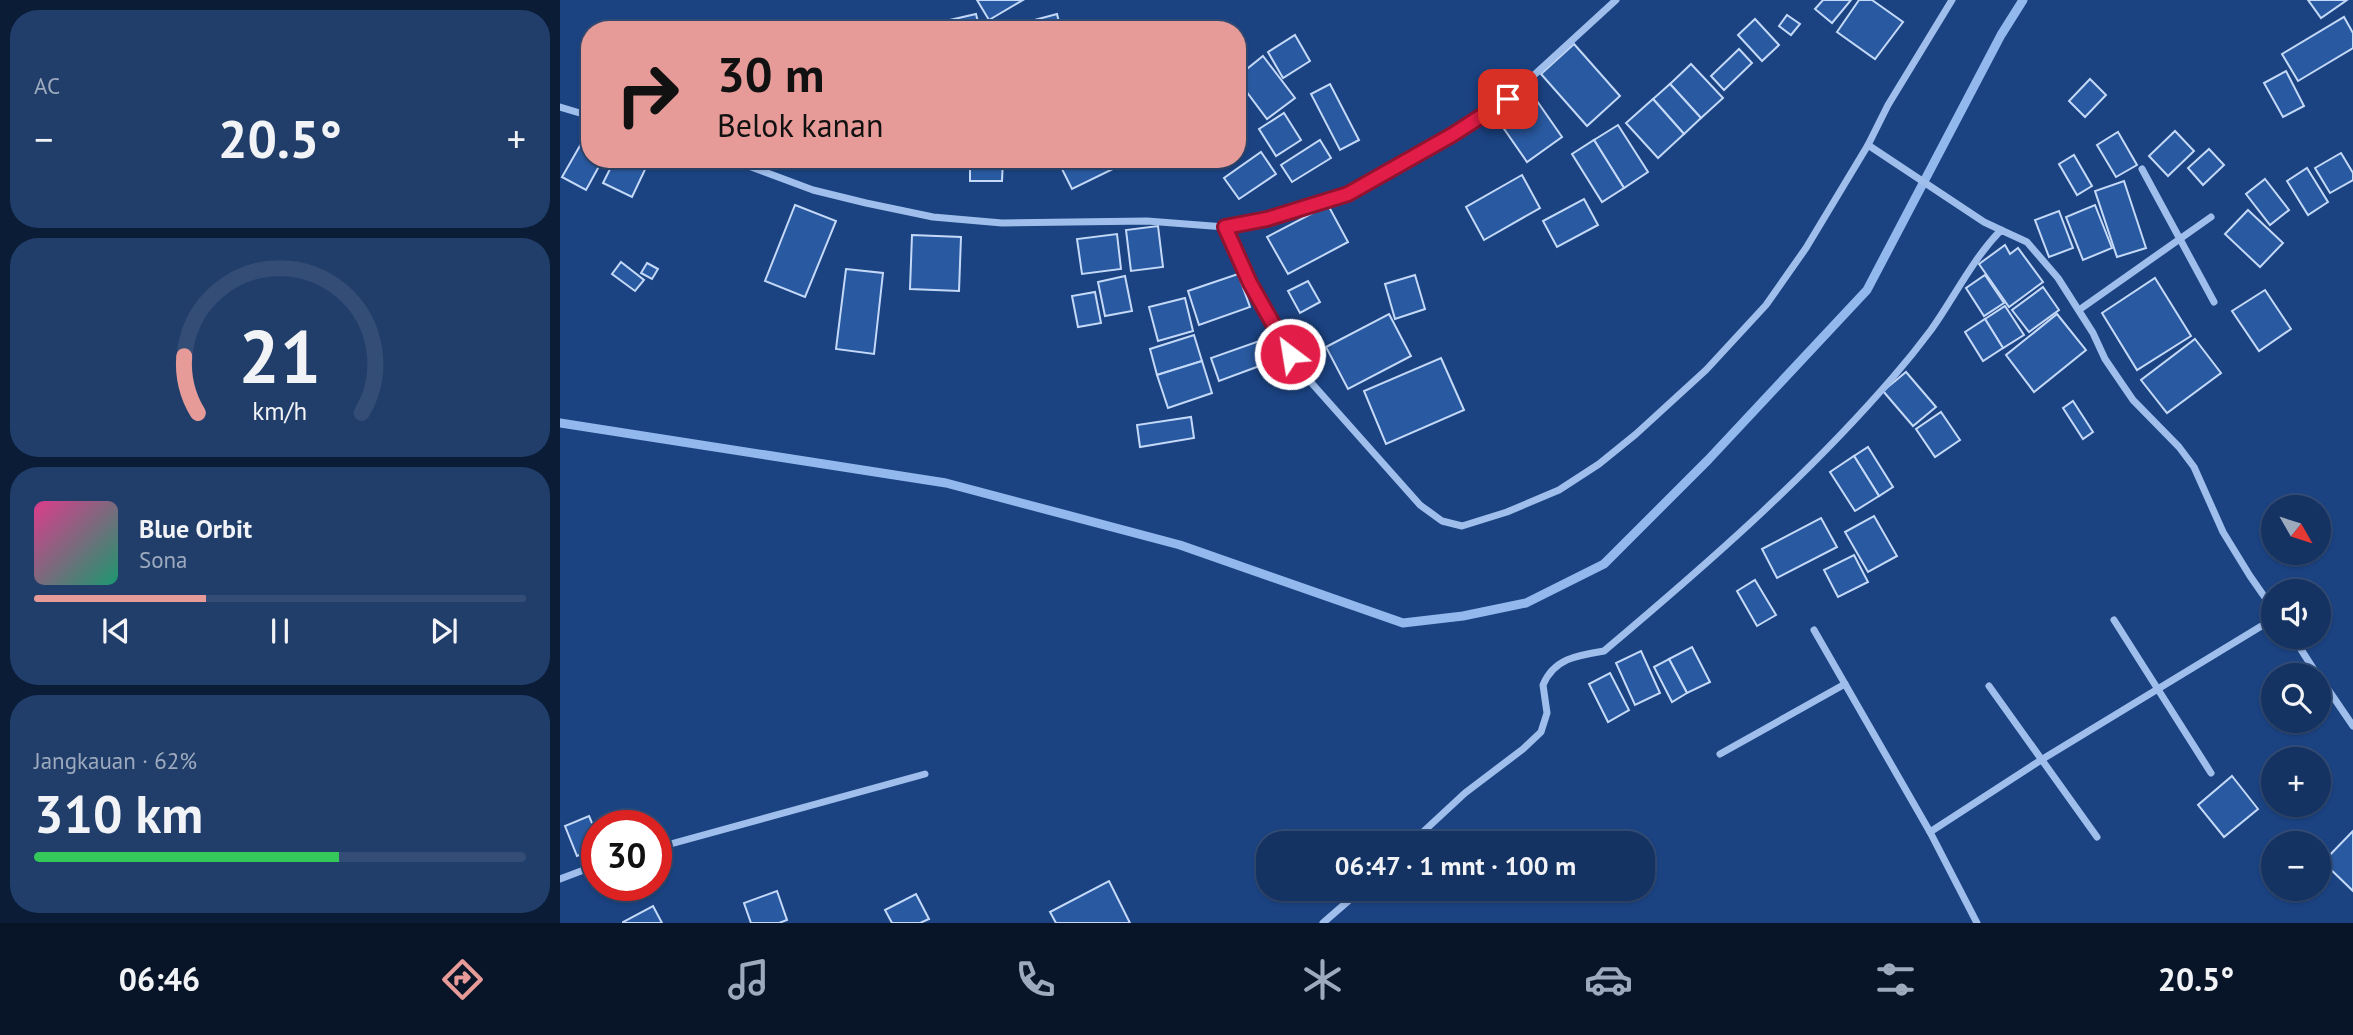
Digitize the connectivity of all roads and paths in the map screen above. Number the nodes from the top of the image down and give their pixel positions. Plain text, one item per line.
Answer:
1 (1616, 0) edge
2 (1952, 0) edge
3 (560, 107) edge
4 (581, 113) edge
5 (1868, 145) junction
6 (754, 168) edge
7 (2141, 169) dead end
8 (2211, 217) dead end
9 (1225, 227) junction
10 (2001, 230) junction
11 (2179, 240) junction
12 (2214, 302) dead end
13 (2079, 310) junction
14 (2261, 591) edge
15 (2114, 620) dead end
16 (2261, 626) edge
17 (1814, 630) dead end
18 (1845, 684) junction
19 (1989, 686) dead end
20 (2157, 688) junction
21 (2331, 695) edge
22 (2353, 726) edge
23 (1720, 754) dead end
24 (2041, 760) junction
25 (2211, 773) dead end
26 (925, 774) dead end
27 (1424, 831) edge
28 (1930, 832) junction
29 (2097, 838) dead end
30 (672, 844) edge
31 (581, 871) edge
32 (560, 879) edge
33 (1348, 901) edge
34 (1323, 923) edge
35 (1977, 923) edge

1 - 9 street
2 - 5 street
3 - 4 street
5 - 9 street
5 - 10 street
6 - 9 street
7 - 11 street
8 - 11 street
10 - 13 street
10 - 27 street
11 - 12 street
11 - 13 street
13 - 14 street
15 - 20 street
16 - 20 street
17 - 18 street
18 - 23 street
18 - 28 street
19 - 24 street
20 - 24 street
20 - 25 street
21 - 22 street
24 - 28 street
24 - 29 street
26 - 30 street
28 - 35 street
31 - 32 street
33 - 34 street

